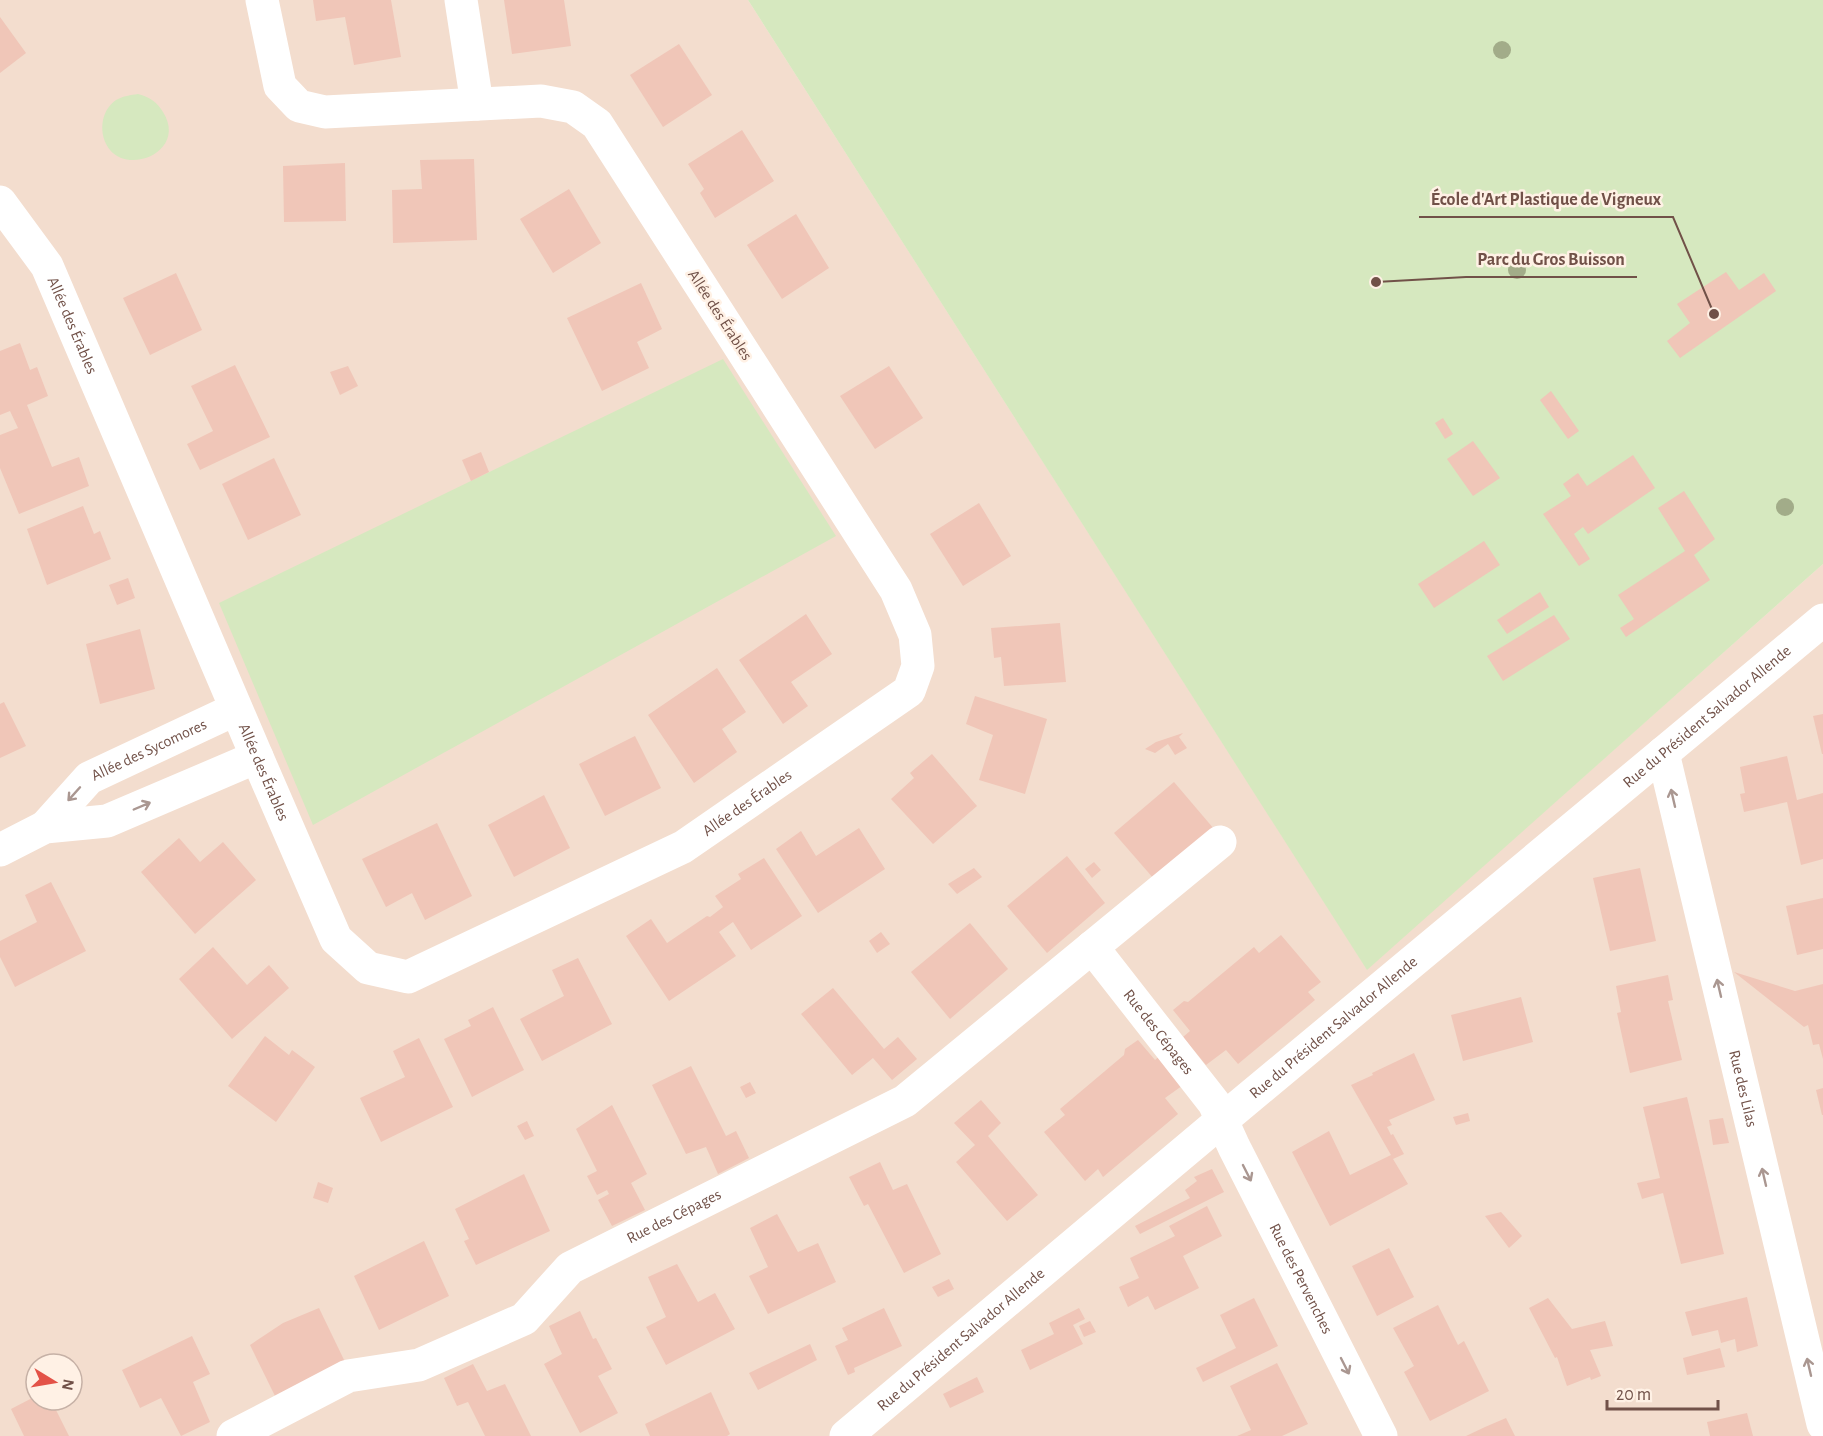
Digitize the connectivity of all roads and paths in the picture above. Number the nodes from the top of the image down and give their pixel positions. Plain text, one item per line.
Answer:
1 (262, 0) edge
2 (461, 0) edge
3 (477, 104) junction
4 (0, 202) edge
5 (1823, 620) edge
6 (236, 710) junction
7 (1663, 753) junction
8 (257, 757) junction
9 (45, 827) junction
10 (1220, 842) dead end
11 (0, 850) edge
12 (1092, 947) junction
13 (1221, 1121) junction
14 (1823, 1424) edge
15 (232, 1436) edge
16 (846, 1436) edge
17 (1381, 1436) edge

1 - 3 street, Allée des Érables
2 - 3 street
3 - 8 street, Allée des Érables
4 - 6 street, Allée des Érables
5 - 7 street, Rue du Président Salvador Allende
6 - 8 street, Allée des Érables
6 -> 9 street, Allée des Sycomores
7 - 13 street, Rue du Président Salvador Allende
14 -> 7 street, Rue des Lilas
9 -> 8 street, Allée des Sycomores
9 - 11 street, Allée des Sycomores
10 - 12 street, Rue des Cépages
12 - 13 street, Rue des Cépages
12 - 15 street, Rue des Cépages
13 - 16 street, Rue du Président Salvador Allende
13 -> 17 street, Rue des Pervenches

